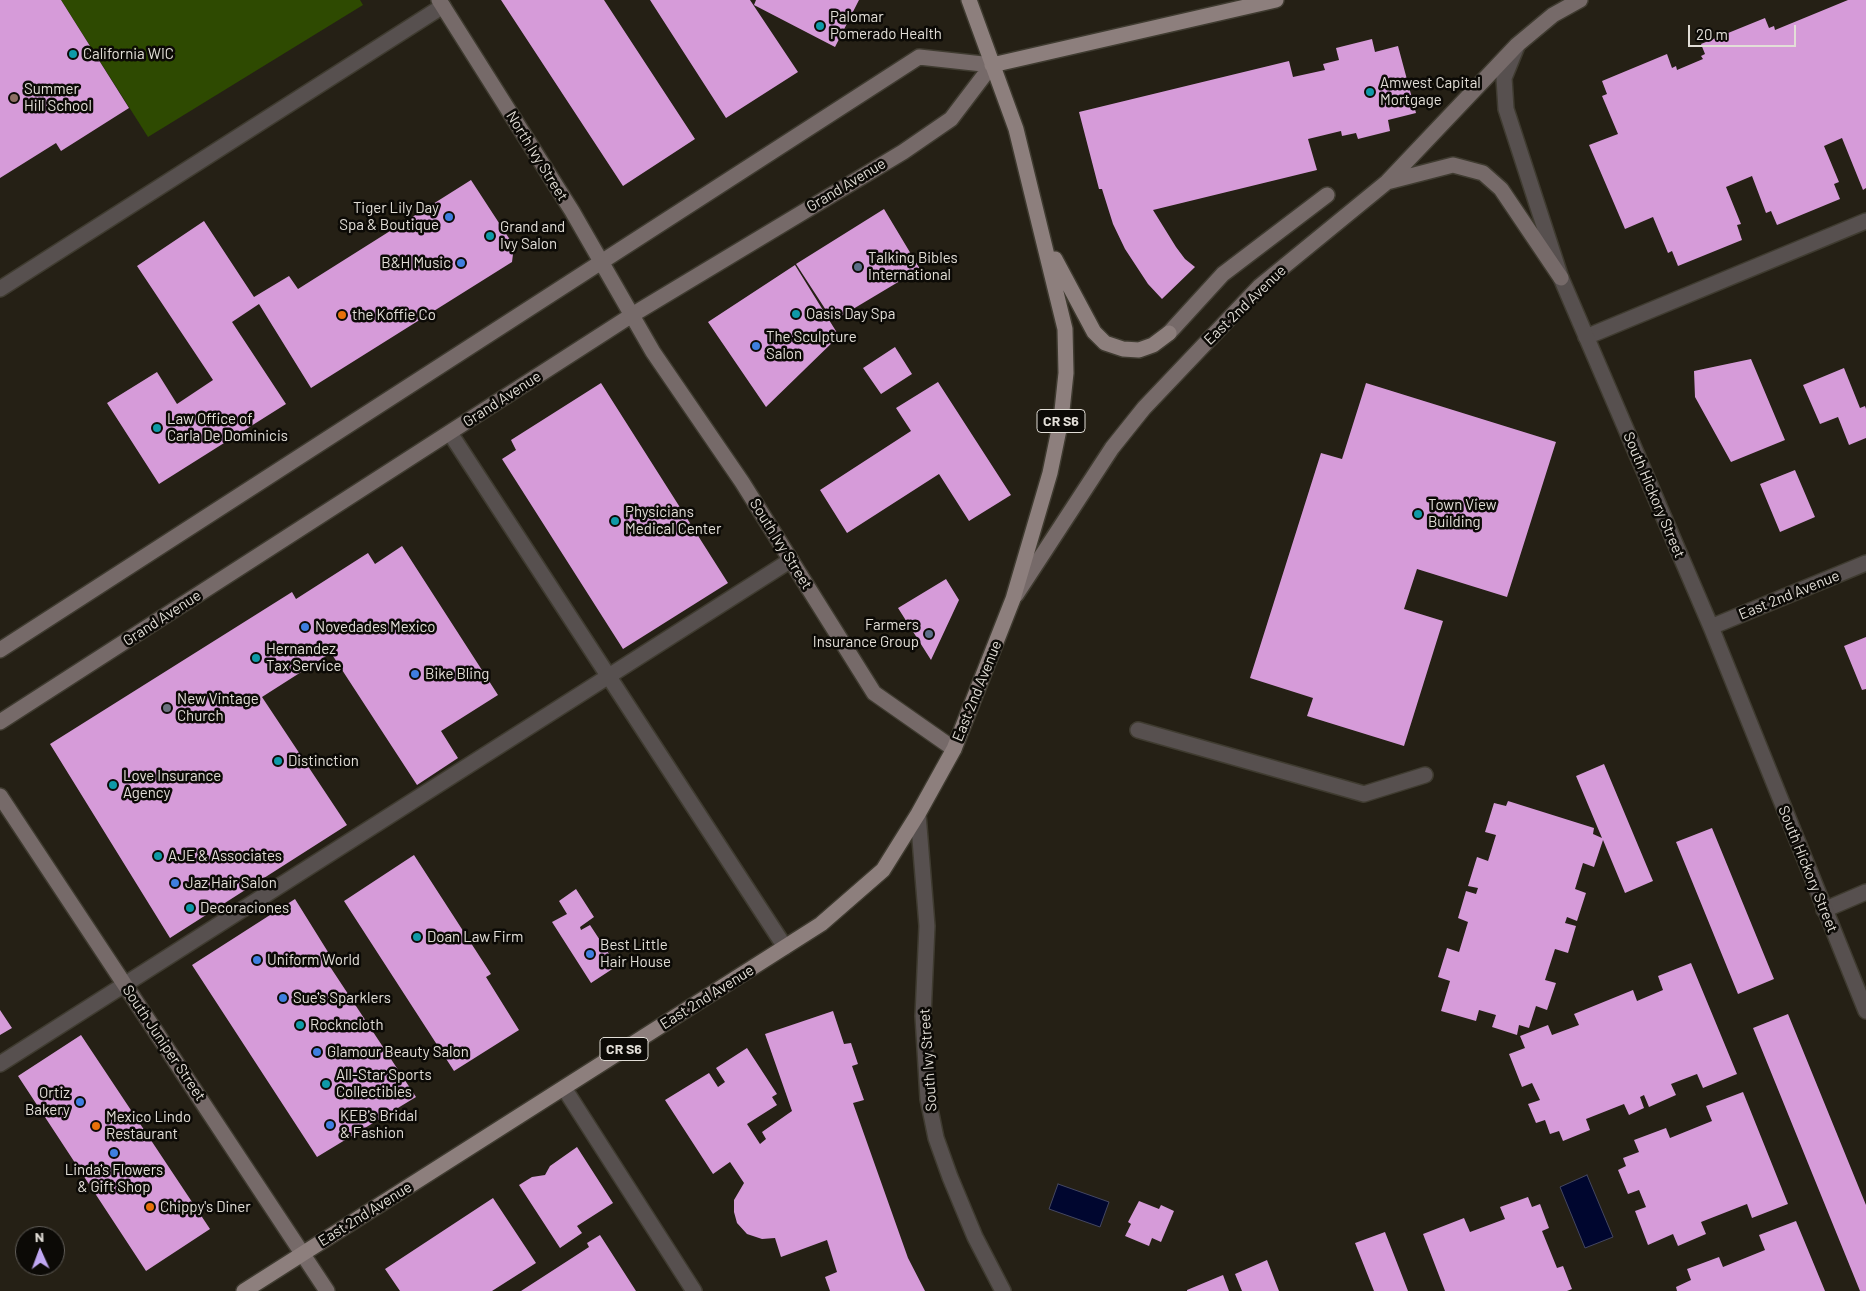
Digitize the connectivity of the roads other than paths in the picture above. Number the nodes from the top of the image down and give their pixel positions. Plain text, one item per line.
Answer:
1 (969, 0) edge
2 (1276, 0) edge
3 (1580, 0) edge
4 (440, 2) edge
5 (1517, 45) junction
6 (992, 65) junction
7 (1387, 182) junction
8 (1327, 194) dead end
9 (1866, 222) edge
10 (1044, 240) junction
11 (600, 260) junction
12 (1561, 278) junction
13 (0, 289) edge
14 (632, 315) junction
15 (1586, 338) junction
16 (450, 433) junction
17 (790, 560) junction
18 (1866, 563) edge
19 (1013, 600) junction
20 (1711, 627) junction
21 (0, 650) edge
22 (608, 676) junction
23 (0, 722) edge
24 (1138, 730) dead end
25 (954, 749) junction
26 (1426, 775) dead end
27 (0, 796) edge
28 (918, 814) junction
29 (1866, 892) edge
30 (1824, 910) junction
31 (785, 947) junction
32 (125, 984) junction
33 (1866, 1011) edge
34 (0, 1064) edge
35 (564, 1088) junction
36 (302, 1254) junction
37 (244, 1291) edge
38 (327, 1291) edge
39 (694, 1291) edge
40 (1003, 1291) edge

1 - 6 main road, CR S6
2 - 6 main road
3 - 5 main road, South Hickory Street
4 - 11 main road, North Ivy Street
4 - 13 street
5 - 7 main road, East 2nd Avenue
5 - 12 street, South Hickory Street
6 - 10 main road, East 2nd Avenue / CR S6
6 - 11 main road
6 - 14 main road, Grand Avenue
7 - 12 main road
7 - 19 main road, East 2nd Avenue
8 - 10 main road
9 - 15 street
10 - 19 main road, East 2nd Avenue / CR S6
11 - 14 main road, North Ivy Street
11 - 21 main road
12 - 15 street, South Hickory Street
14 - 16 main road, Grand Avenue
14 - 17 main road, South Ivy Street
15 - 20 street, South Hickory Street
16 - 22 street
16 - 23 main road, Grand Avenue
17 - 22 street
17 - 25 main road, South Ivy Street
18 - 20 street, East 2nd Avenue
19 - 25 main road, East 2nd Avenue / CR S6
20 - 30 street, South Hickory Street
22 - 31 street
22 - 32 street
24 - 26 street
25 - 28 main road, East 2nd Avenue / CR S6
27 - 32 main road, South Juniper Street
28 - 31 main road, East 2nd Avenue / CR S6
28 - 40 street, South Ivy Street
29 - 30 street
30 - 33 street, South Hickory Street
31 - 35 main road, East 2nd Avenue / CR S6
32 - 34 street
32 - 36 main road, South Juniper Street
35 - 36 main road, East 2nd Avenue / CR S6
35 - 39 street
36 - 37 main road, East 2nd Avenue / CR S6
36 - 38 main road, South Juniper Street

